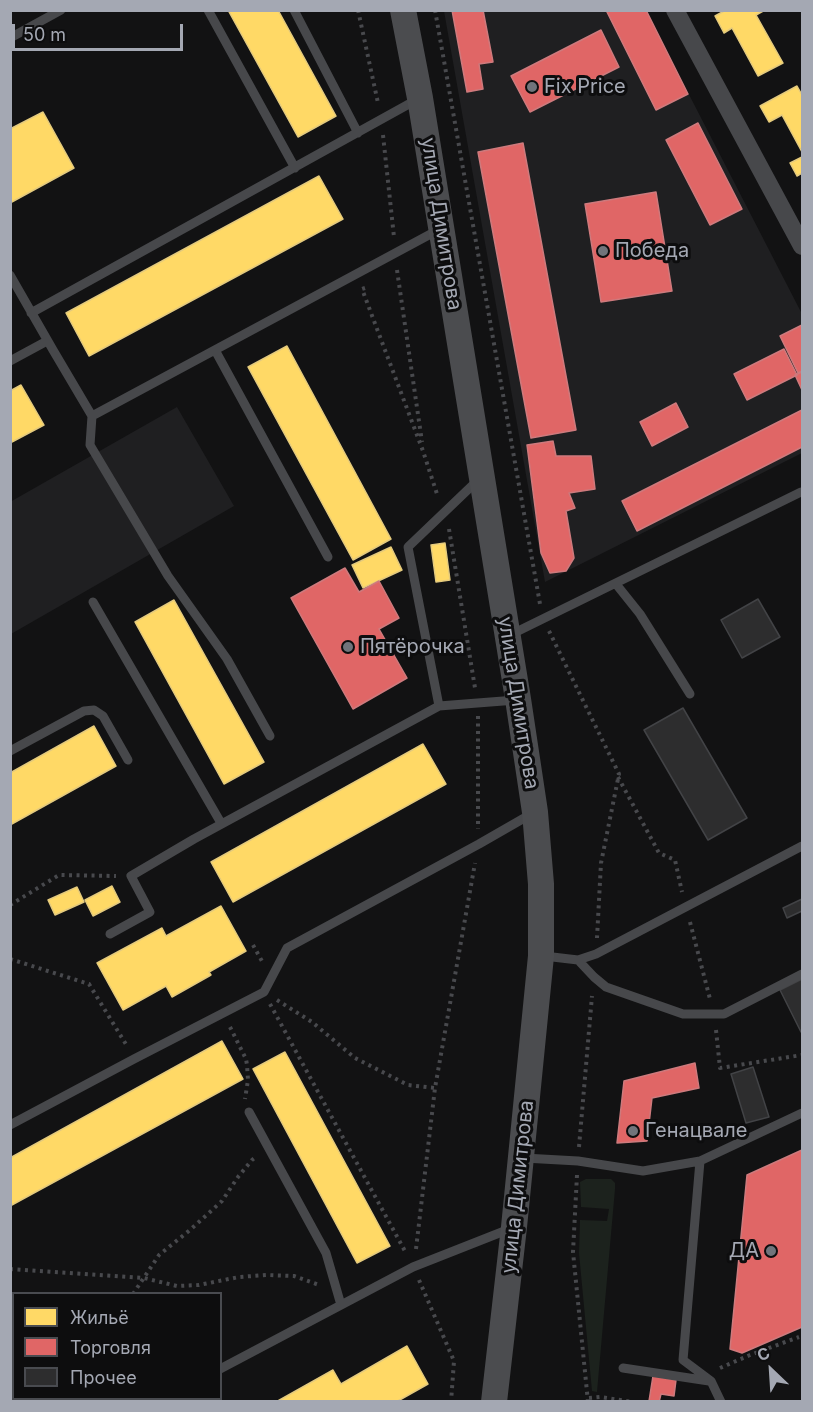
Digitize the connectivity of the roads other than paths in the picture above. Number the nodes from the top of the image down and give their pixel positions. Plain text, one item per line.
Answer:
1 (61, 10) edge
2 (208, 10) edge
3 (294, 10) edge
4 (403, 10) edge
5 (675, 10) edge
6 (10, 38) edge
7 (420, 98) junction
8 (358, 132) junction
9 (295, 168) junction
10 (441, 229) junction
11 (802, 246) edge
12 (10, 275) edge
13 (31, 313) junction
14 (47, 341) junction
15 (215, 350) junction
16 (10, 361) edge
17 (92, 416) junction
18 (482, 476) junction
19 (801, 492) dead end
20 (328, 557) dead end
21 (615, 584) junction
22 (93, 602) dead end
23 (508, 636) junction
24 (690, 694) dead end
25 (518, 699) junction
26 (439, 706) junction
27 (270, 736) dead end
28 (10, 751) edge
29 (128, 760) dead end
30 (535, 812) junction
31 (221, 823) junction
32 (802, 846) edge
33 (111, 934) dead end
34 (541, 956) junction
35 (578, 960) junction
36 (802, 974) edge
37 (249, 1112) road end
38 (802, 1113) edge
39 (10, 1125) edge
40 (522, 1158) junction
41 (700, 1161) junction
42 (514, 1227) junction
43 (341, 1305) junction
44 (222, 1368) edge
45 (623, 1368) dead end
46 (711, 1381) junction
47 (494, 1401) edge
48 (721, 1401) edge

1 - 6 lane
2 - 9 lane
3 - 8 lane
4 - 7 main road, улица Димитрова
5 - 11 street
7 - 8 lane
7 - 10 main road, улица Димитрова
8 - 9 lane
9 - 13 lane
10 - 15 lane
10 - 18 main road, улица Димитрова
12 - 13 lane
13 - 14 lane
14 - 16 lane
14 - 17 lane
15 - 17 lane
15 - 20 lane
17 - 27 lane
18 - 23 main road, улица Димитрова
18 - 26 lane
19 - 21 lane
21 - 23 lane
21 - 24 lane
22 - 31 lane
23 - 25 main road, улица Димитрова
25 - 26 lane
25 - 30 main road, улица Димитрова
26 - 31 lane
28 - 29 lane
30 - 34 main road, улица Димитрова
30 - 39 lane
31 - 33 lane
32 - 35 lane
34 - 35 lane
34 - 40 main road, улица Димитрова
35 - 36 lane
37 - 43 lane
38 - 41 lane
40 - 41 lane
40 - 42 main road, улица Димитрова
41 - 46 lane
42 - 43 lane
42 - 47 main road, улица Димитрова
43 - 44 lane
45 - 46 lane
46 - 48 lane

